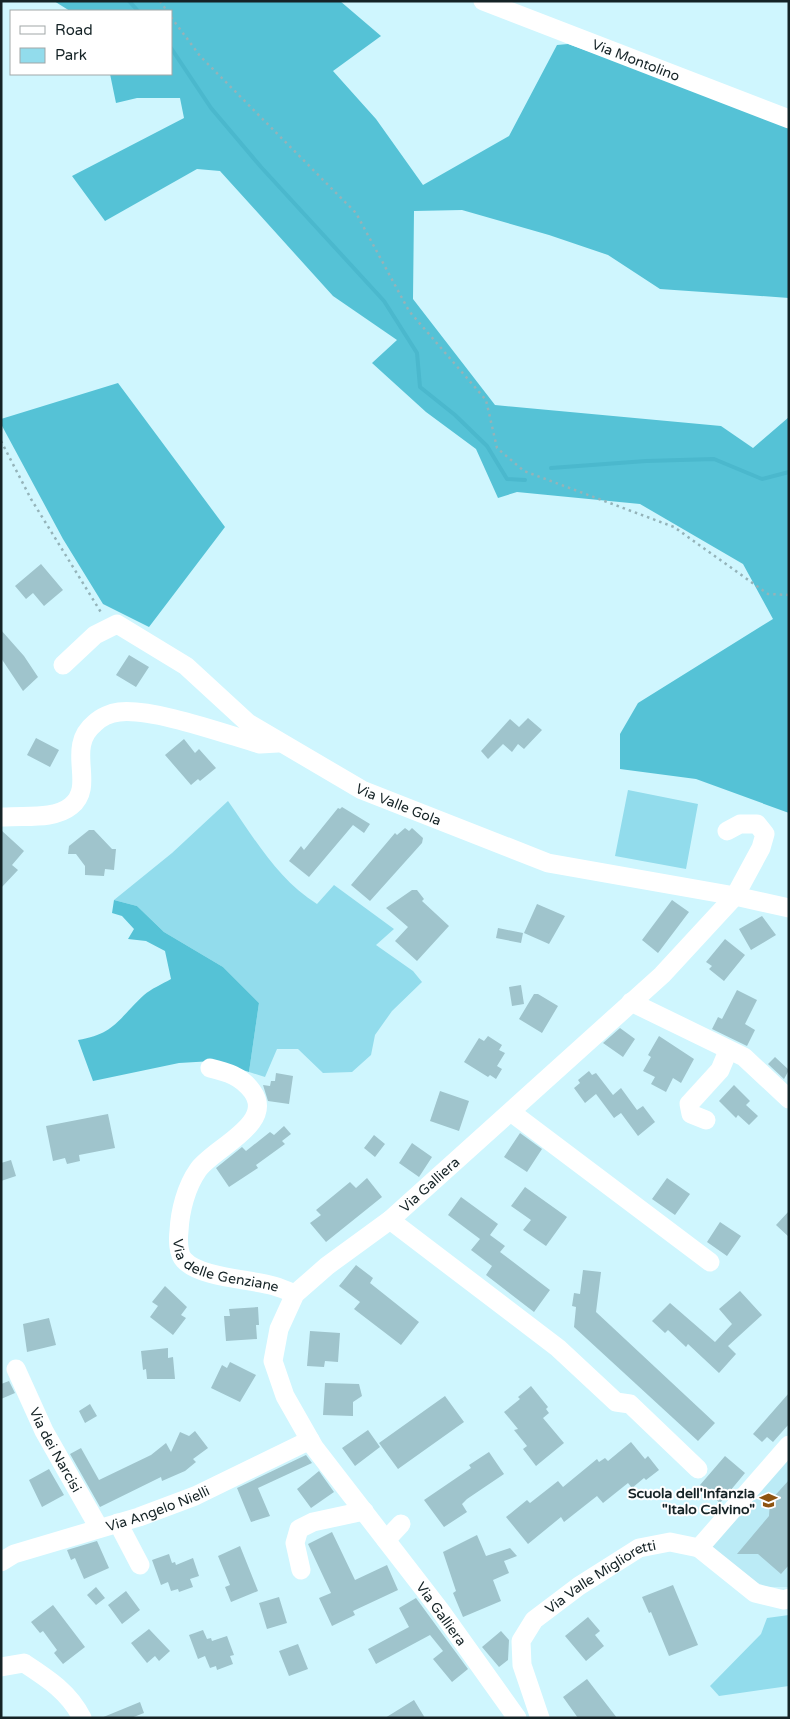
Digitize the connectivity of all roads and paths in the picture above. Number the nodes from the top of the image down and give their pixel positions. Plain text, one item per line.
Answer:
1 (483, 1) edge
2 (172, 18) edge
3 (789, 119) edge
4 (1, 441) edge
5 (789, 595) edge
6 (117, 624) junction
7 (63, 665) dead end
8 (282, 743) junction
9 (4, 817) dead end
10 (727, 831) dead end
11 (735, 896) junction
12 (789, 908) edge
13 (631, 1002) junction
14 (728, 1051) junction
15 (210, 1068) dead end
16 (789, 1099) edge
17 (511, 1112) junction
18 (706, 1120) dead end
19 (390, 1220) junction
20 (710, 1262) dead end
21 (295, 1294) junction
22 (16, 1369) dead end
23 (310, 1440) junction
24 (789, 1445) edge
25 (698, 1469) dead end
26 (364, 1512) junction
27 (118, 1523) junction
28 (401, 1524) dead end
29 (99, 1528) junction
30 (386, 1540) junction
31 (699, 1548) junction
32 (1, 1562) edge
33 (140, 1565) dead end
34 (301, 1570) dead end
35 (789, 1598) edge
36 (1, 1667) edge
37 (82, 1718) edge
38 (517, 1718) edge
39 (540, 1718) edge

1 - 3 street, Via Montolino
2 - 5 path
4 - 6 path
6 - 7 street
6 - 8 street, Via Valle Gola
8 - 9 street
8 - 11 street, Via Valle Gola
10 - 11 street, Via Galliera
11 - 12 street, Via Valle Gola
11 - 13 street, Via Galliera
13 - 14 street
13 - 17 street, Via Galliera
14 - 16 street
14 - 18 street
15 - 21 street, Via delle Genziane
17 - 19 street, Via Galliera
17 - 20 street
19 - 21 street, Via Galliera
19 - 25 street
21 - 23 street, Via Galliera
22 - 29 street, Via dei Narcisi
23 - 26 street, Via Galliera
23 - 27 street, Via Angelo Nielli
24 - 31 street
26 - 30 street, Via Galliera
26 - 34 street
27 - 29 street, Via Angelo Nielli
27 - 33 street
28 - 30 street
29 - 32 street, Via Angelo Nielli
30 - 38 street, Via Galliera
31 - 35 street, Via Valle Miglioretti
31 - 39 street, Via Valle Miglioretti
36 - 37 street

